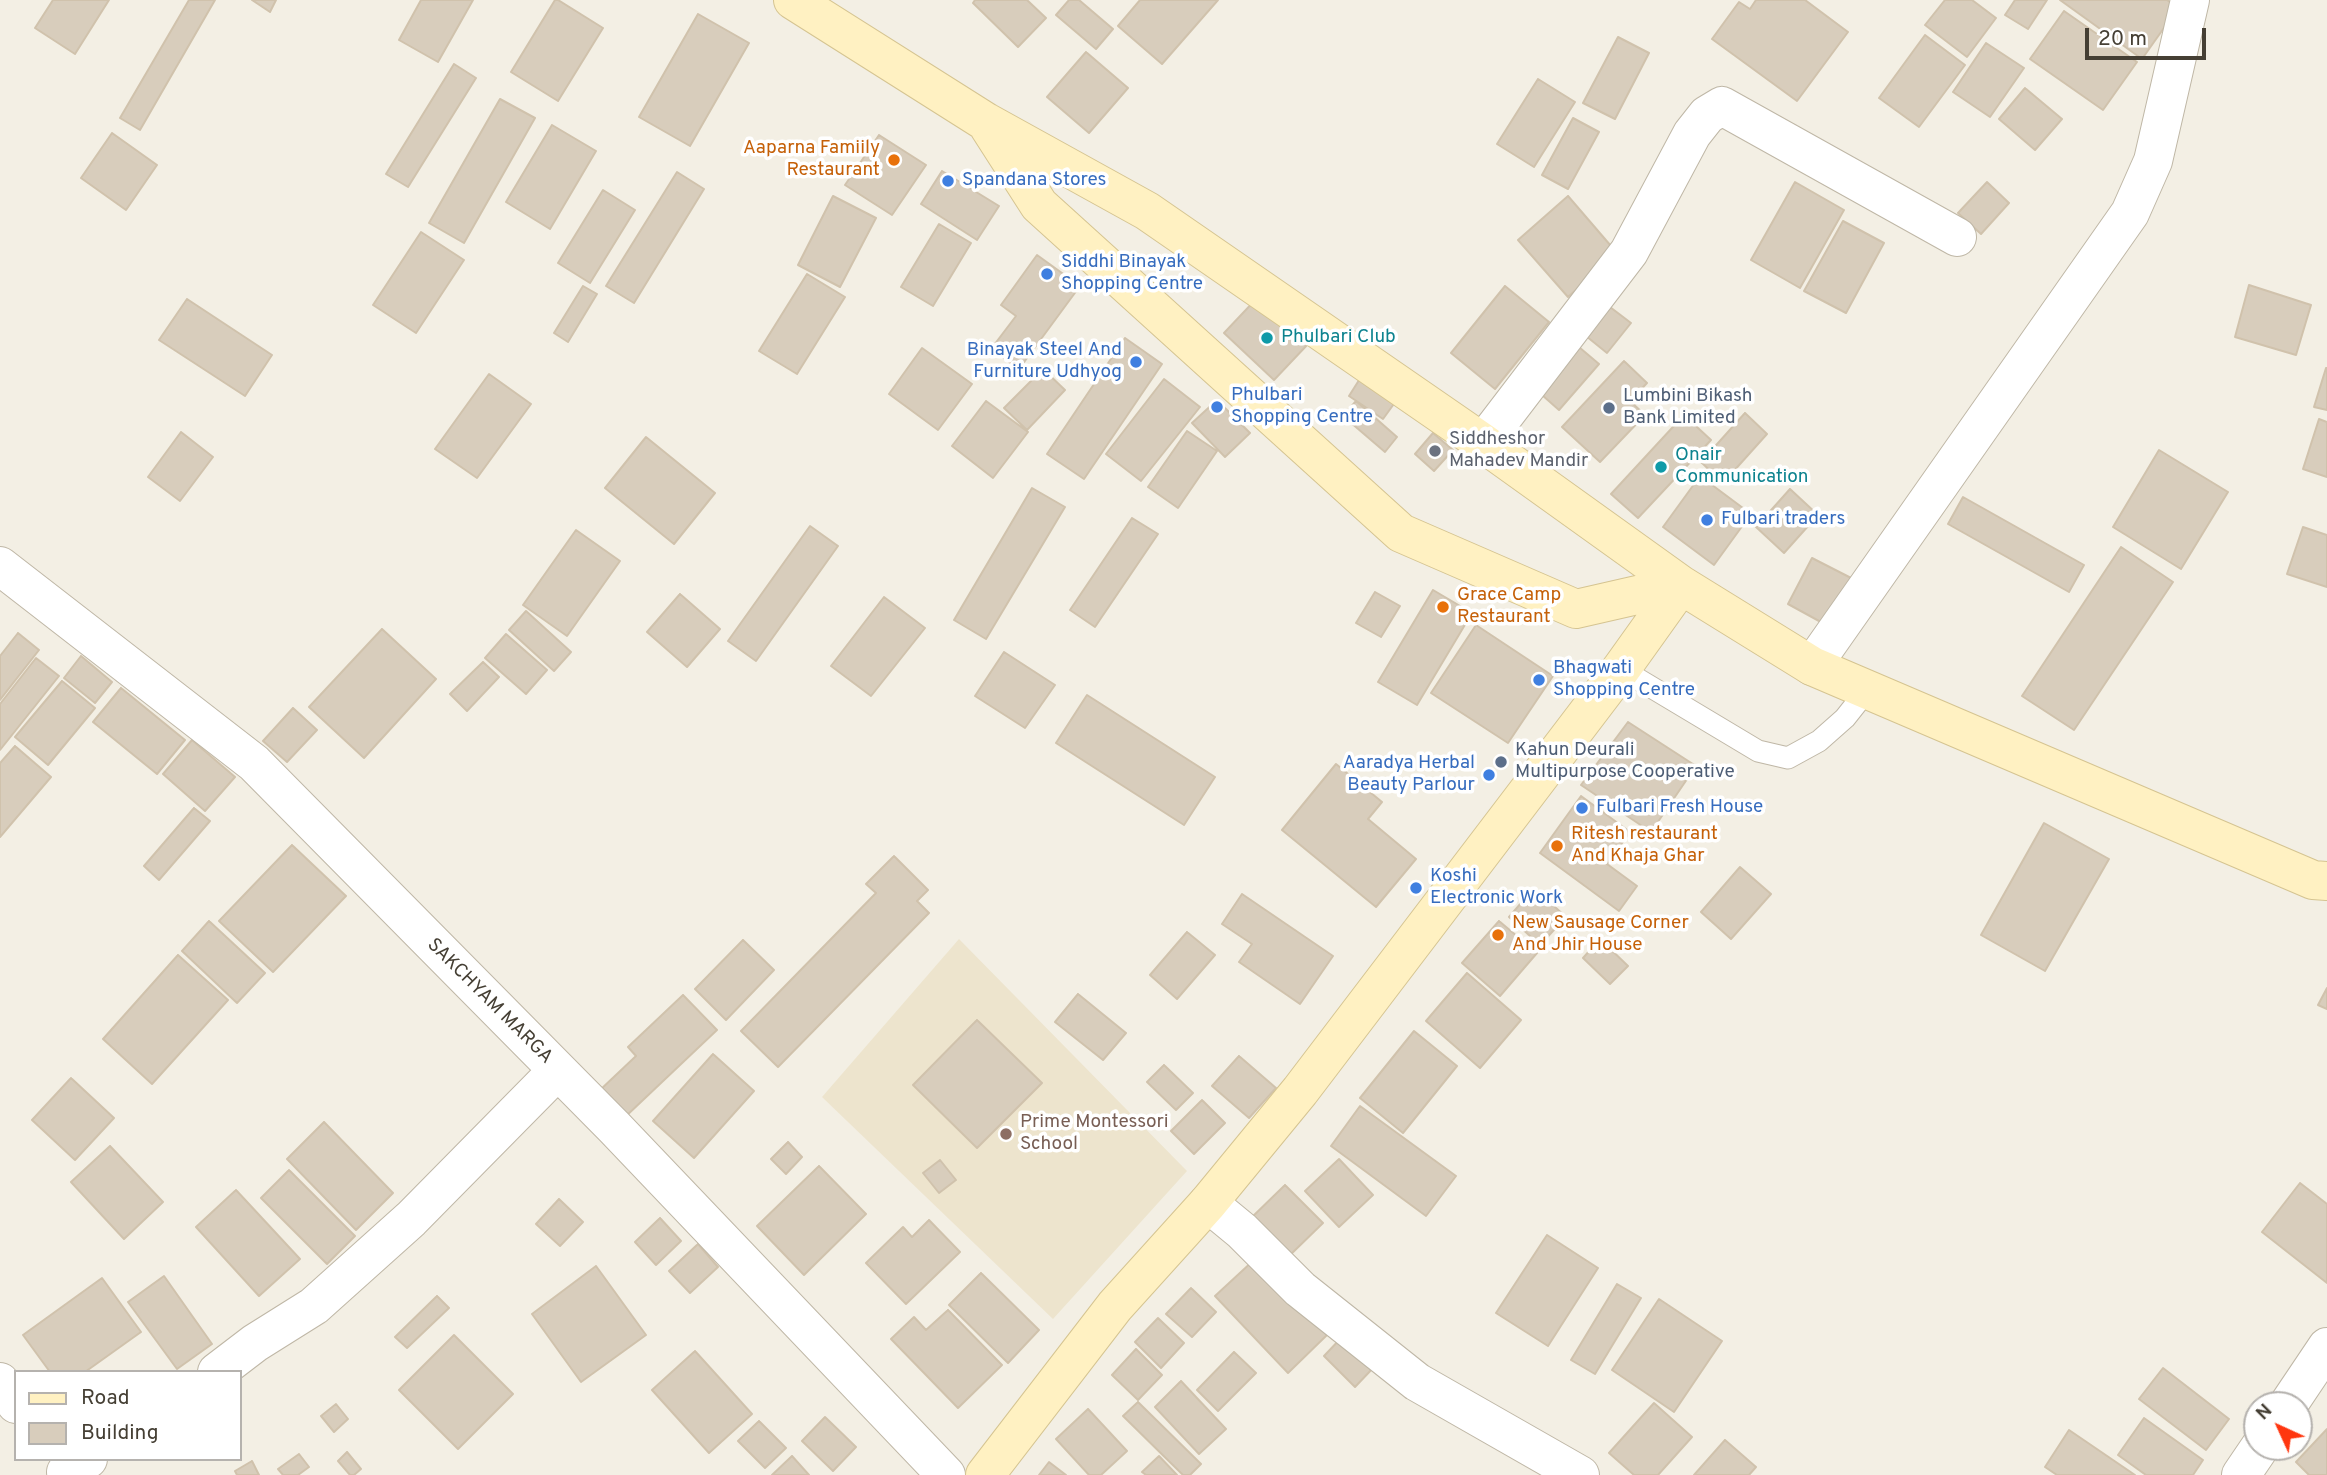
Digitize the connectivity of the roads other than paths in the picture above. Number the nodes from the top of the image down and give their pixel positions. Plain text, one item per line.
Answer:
1 (793, 0) edge
2 (2190, 0) edge
3 (986, 122) junction
4 (1957, 237) dead end
5 (1483, 443) junction
6 (0, 566) edge
7 (1681, 585) junction
8 (1812, 666) junction
9 (1621, 669) junction
10 (1868, 689) junction
11 (2327, 881) edge
12 (557, 1070) junction
13 (1208, 1203) junction
14 (2327, 1347) edge
15 (220, 1370) edge
16 (0, 1382) edge
17 (2297, 1391) edge
18 (14, 1401) edge
19 (946, 1475) edge
20 (985, 1475) edge
21 (1580, 1475) edge

1 - 3 main road
2 - 8 street
3 - 5 main road
3 - 7 main road
4 - 5 street
5 - 7 main road
6 - 12 street, SAKCHYAM MARGA
7 - 8 main road
7 - 9 main road
8 - 10 main road
9 - 10 lane
9 - 13 main road
10 - 11 main road
12 - 15 street
12 - 19 street, SAKCHYAM MARGA
13 - 20 main road
13 - 21 street
14 - 17 street
16 - 18 street

